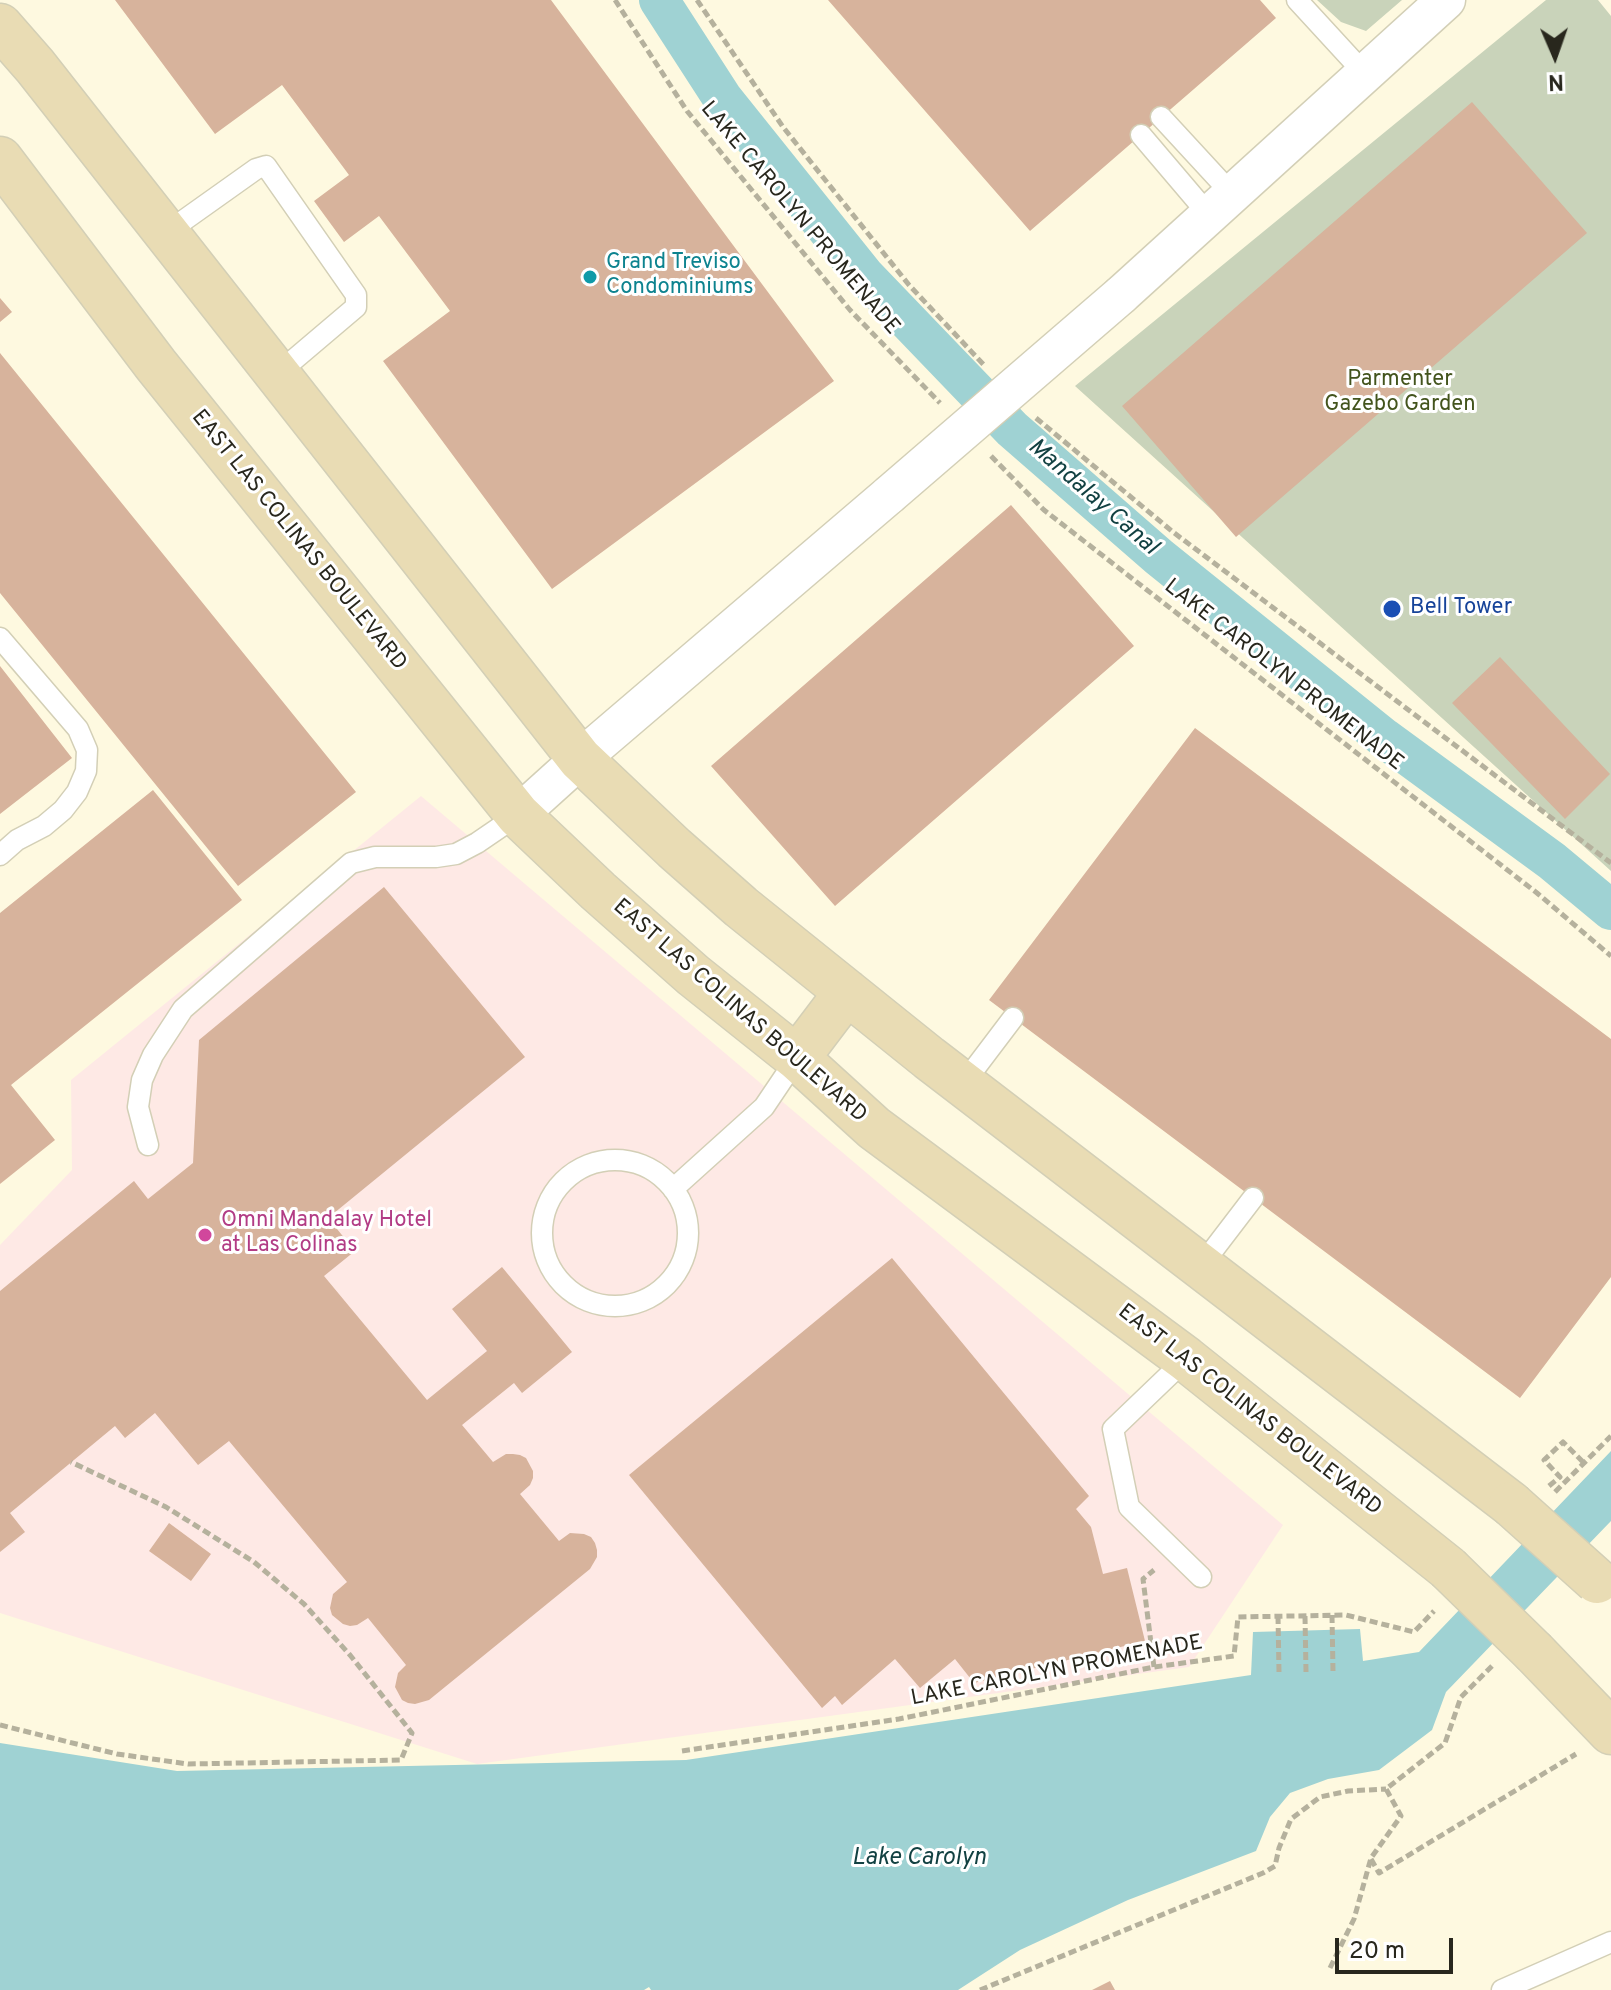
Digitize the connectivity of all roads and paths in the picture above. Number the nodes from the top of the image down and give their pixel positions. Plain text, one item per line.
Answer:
1 (615, 0) edge
2 (697, 0) edge
3 (1297, 0) edge
4 (1446, 0) edge
5 (0, 26) edge
6 (1365, 74) junction
7 (1161, 117) dead end
8 (1141, 135) dead end
9 (0, 159) edge
10 (1220, 205) junction
11 (166, 233) junction
12 (277, 374) junction
13 (993, 374) dead end
14 (947, 410) dead end
15 (1035, 417) dead end
16 (990, 455) dead end
17 (0, 638) edge
18 (580, 759) junction
19 (518, 815) junction
20 (0, 855) edge
21 (1611, 863) edge
22 (1611, 956) edge
23 (847, 992) junction
24 (1013, 1018) dead end
25 (797, 1058) junction
26 (963, 1084) junction
27 (148, 1145) dead end
28 (673, 1189) junction
29 (1253, 1198) dead end
30 (1201, 1266) junction
31 (1186, 1359) junction
32 (1611, 1436) edge
33 (71, 1462) dead end
34 (1584, 1463) junction
35 (1536, 1496) junction
36 (1177, 1553) junction
37 (1201, 1577) dead end
38 (1604, 1589) edge
39 (1437, 1609) dead end
40 (1332, 1615) junction
41 (1278, 1616) junction
42 (1305, 1616) junction
43 (1493, 1665) dead end
44 (1154, 1667) junction
45 (1279, 1672) dead end
46 (1306, 1672) dead end
47 (1333, 1672) dead end
48 (0, 1725) edge
49 (1597, 1741) edge
50 (682, 1751) dead end
51 (1386, 1789) junction
52 (1371, 1858) junction
53 (1611, 1942) edge
54 (1330, 1968) dead end
55 (980, 1990) edge
56 (1502, 1990) edge

1 - 14 path, LAKE CAROLYN PROMENADE
2 - 13 path, LAKE CAROLYN PROMENADE
3 - 6 lane
4 - 6 street
5 - 11 main road
6 - 10 street
7 - 10 lane
8 - 10 lane
9 - 19 main road, EAST LAS COLINAS BOULEVARD
10 - 18 street, bridge
11 - 12 main road
11 - 12 lane
12 - 18 main road
15 - 21 path, LAKE CAROLYN PROMENADE
16 - 22 path, LAKE CAROLYN PROMENADE
17 - 20 lane
18 - 19 street
18 - 23 main road
19 - 25 main road, EAST LAS COLINAS BOULEVARD
19 - 27 lane
23 - 25 main road
23 - 26 main road
24 - 26 lane
25 - 28 lane
25 - 31 main road, EAST LAS COLINAS BOULEVARD
26 - 30 main road
28 - 28 lane
29 - 30 lane
30 - 35 main road
31 - 36 lane
31 - 49 main road, EAST LAS COLINAS BOULEVARD, bridge
32 - 34 path
33 - 48 path
34 - 35 path
34 - 35 path
35 - 38 main road, bridge
36 - 37 lane
36 - 44 path
39 - 40 path, LAKE CAROLYN PROMENADE
40 - 42 path, LAKE CAROLYN PROMENADE
40 - 47 path
41 - 42 path, LAKE CAROLYN PROMENADE
41 - 44 path, LAKE CAROLYN PROMENADE
41 - 45 path
42 - 46 path
43 - 51 path
44 - 50 path, LAKE CAROLYN PROMENADE
49 - 52 path
51 - 52 path
51 - 55 path
52 - 54 path
53 - 56 lane

